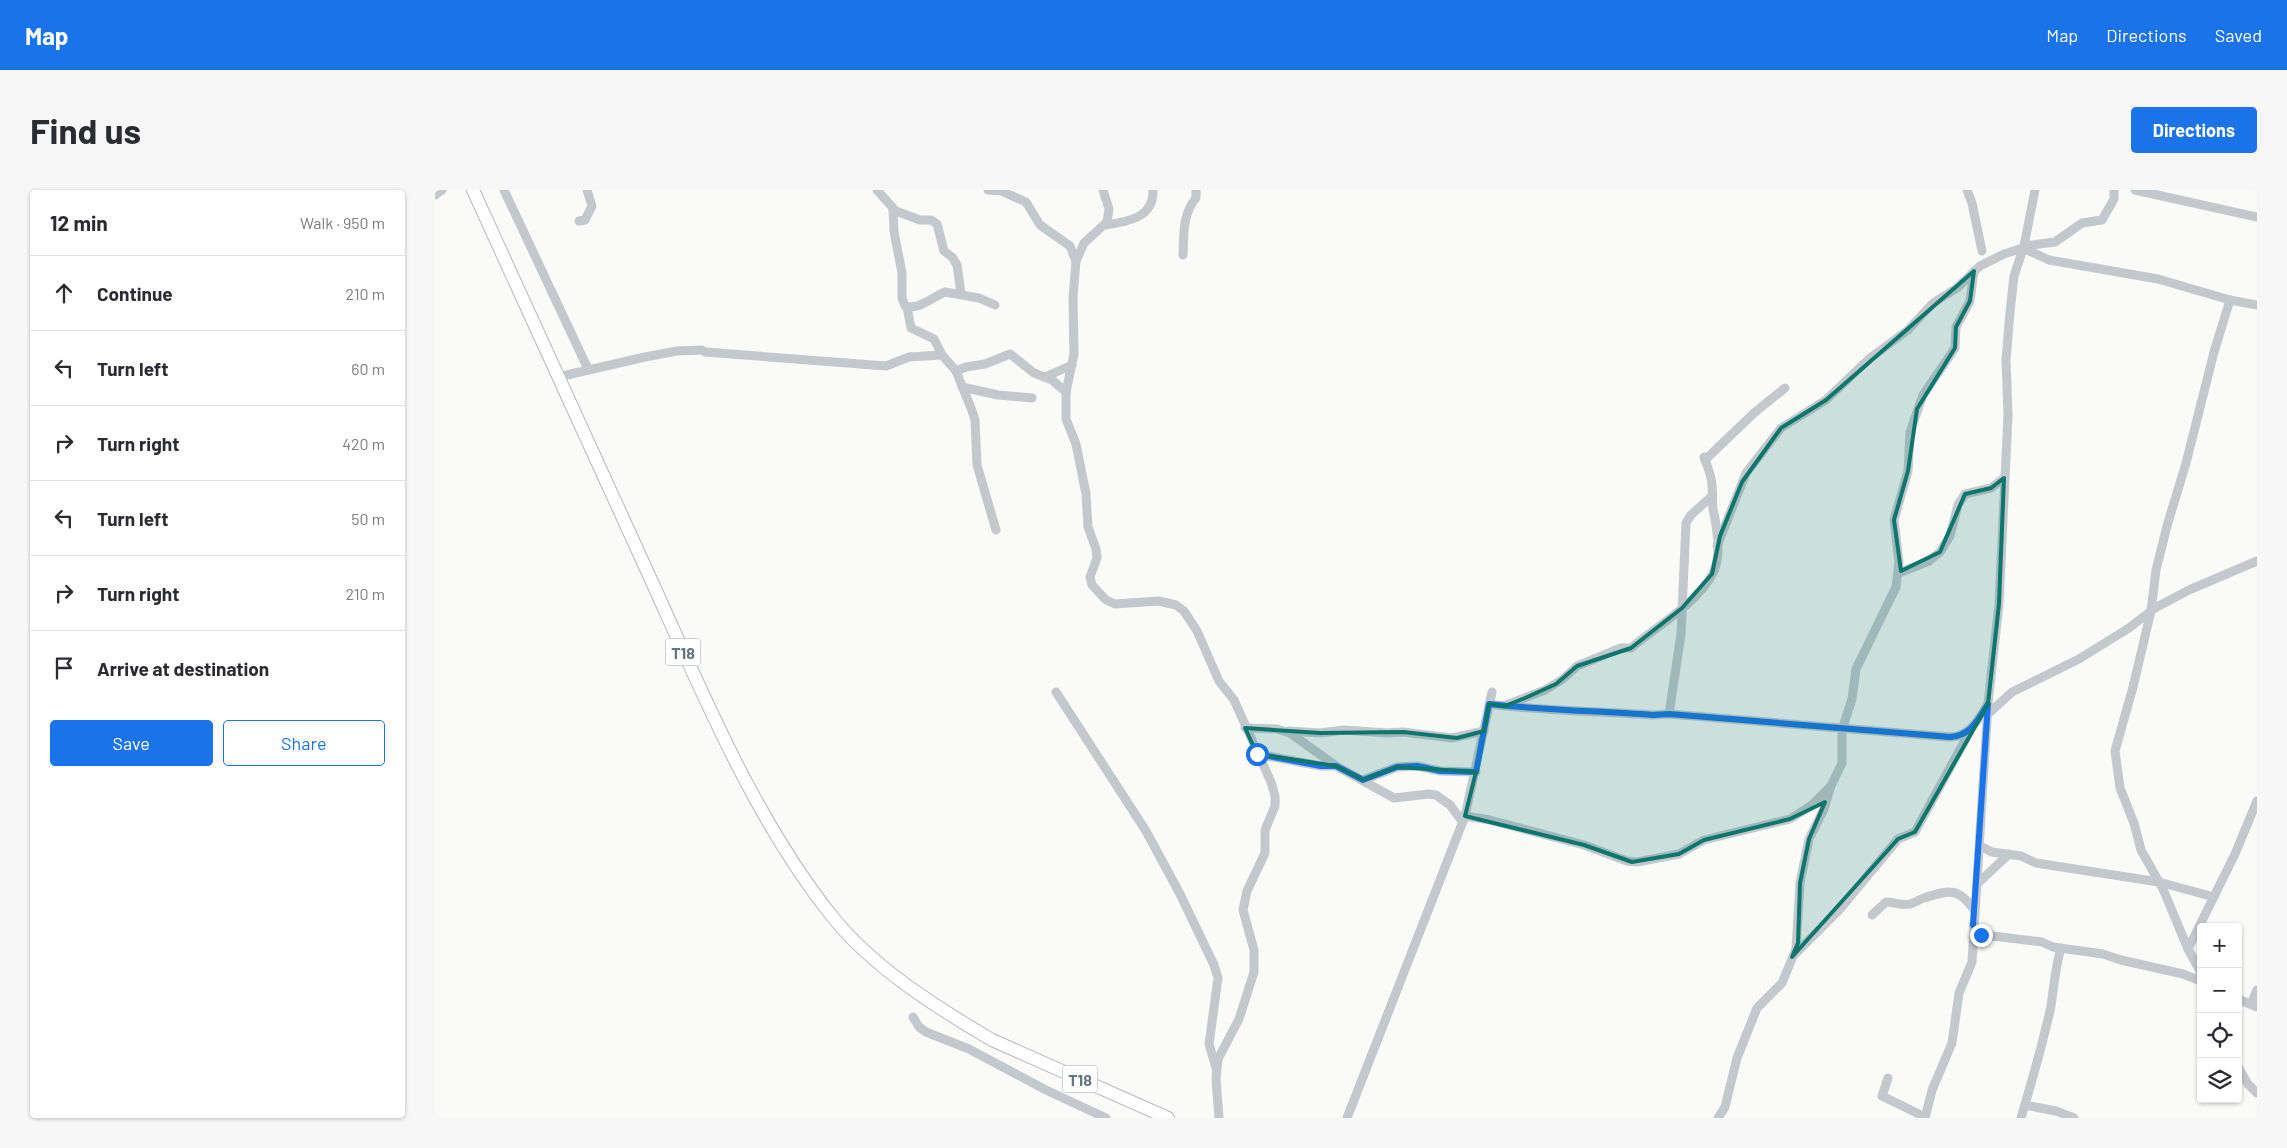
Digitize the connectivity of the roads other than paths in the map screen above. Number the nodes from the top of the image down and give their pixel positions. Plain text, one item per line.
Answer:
1 (442, 190) edge
2 (473, 190) edge
3 (504, 190) edge
4 (587, 190) edge
5 (877, 190) edge
6 (988, 190) edge
7 (1103, 190) edge
8 (1153, 190) edge
9 (1196, 190) edge
10 (1967, 190) edge
11 (2035, 190) edge
12 (2114, 190) edge
13 (2135, 190) edge
14 (435, 195) edge
15 (893, 210) junction
16 (2257, 217) edge
17 (579, 221) dead end
18 (1105, 225) junction
19 (2023, 247) junction
20 (1982, 251) dead end
21 (1183, 255) dead end
22 (1076, 261) junction
23 (1974, 272) junction
24 (961, 294) junction
25 (2230, 300) junction
26 (995, 305) dead end
27 (2257, 305) edge
28 (907, 307) junction
29 (942, 354) junction
30 (1072, 365) junction
31 (588, 369) junction
32 (955, 371) junction
33 (558, 377) junction
34 (1045, 377) junction
35 (962, 387) junction
36 (1785, 388) dead end
37 (1067, 392) junction
38 (1032, 398) dead end
39 (2004, 478) junction
40 (1712, 496) junction
41 (996, 530) dead end
42 (1717, 546) junction
43 (2257, 562) edge
44 (1899, 573) junction
45 (1682, 608) junction
46 (2151, 611) junction
47 (1056, 692) dead end
48 (1492, 692) dead end
49 (1489, 704) junction
50 (1988, 704) junction
51 (1505, 706) junction
52 (1669, 714) junction
53 (1988, 714) junction
54 (1245, 728) junction
55 (1283, 730) junction
56 (1841, 730) junction
57 (1970, 731) junction
58 (1484, 732) junction
59 (1257, 754) junction
60 (1336, 766) junction
61 (1476, 772) junction
62 (1363, 780) junction
63 (1831, 786) junction
64 (2257, 801) edge
65 (1464, 819) junction
66 (1980, 846) junction
67 (2009, 854) junction
68 (2159, 882) junction
69 (1977, 884) junction
70 (2214, 897) junction
71 (1975, 911) junction
72 (1872, 914) dead end
73 (1973, 925) junction
74 (2061, 948) junction
75 (2188, 949) junction
76 (1791, 958) junction
77 (2198, 968) edge
78 (2197, 979) edge
79 (2257, 990) edge
80 (2242, 1001) edge
81 (2254, 1006) edge
82 (913, 1017) dead end
83 (1217, 1070) junction
84 (2242, 1073) edge
85 (1888, 1078) dead end
86 (2257, 1093) edge
87 (2025, 1105) junction
88 (1106, 1118) edge
89 (1169, 1118) edge
90 (1219, 1118) edge
91 (1347, 1118) edge
92 (1718, 1118) edge
93 (1925, 1118) edge
94 (2021, 1118) edge
95 (2074, 1118) edge

1 - 14 street
2 - 33 highway, T18
3 - 31 street
4 - 17 street
5 - 15 street
6 - 22 street
7 - 18 street
8 - 18 street
9 - 21 street
10 - 20 street
11 - 19 street
12 - 19 street
13 - 16 street
15 - 24 street
15 - 28 street
18 - 22 street
19 - 23 street
19 - 25 street
19 - 39 street
22 - 30 street
23 - 42 street
23 - 44 street
24 - 26 street
24 - 28 street
25 - 27 street
25 - 46 street
28 - 29 street
29 - 31 street
29 - 32 street
30 - 34 street
30 - 37 street
31 - 33 street
32 - 34 street
32 - 35 street
33 - 89 highway, T18
34 - 37 street
35 - 38 street
35 - 41 street
36 - 40 street
37 - 54 street
39 - 44 street
39 - 50 street
40 - 42 street
40 - 45 street
42 - 45 street
43 - 46 street
44 - 56 street
45 - 51 street
45 - 52 street
46 - 53 street
46 - 68 street
47 - 83 street
48 - 49 street
49 - 51 street
49 - 58 street
50 - 53 street
50 - 57 street
51 - 52 street
52 - 56 street
53 - 66 street
54 - 55 street
54 - 59 street
55 - 58 street
55 - 60 street
56 - 57 street
56 - 63 street
57 - 76 street
58 - 61 street
59 - 60 street
59 - 83 street
60 - 62 street
61 - 62 street
61 - 65 street
62 - 65 street
63 - 65 street
63 - 76 street
64 - 70 street
65 - 91 street
66 - 67 street
66 - 69 street
67 - 68 street
67 - 69 street
68 - 70 street
68 - 75 street
69 - 71 street
70 - 75 street
71 - 72 street
71 - 73 street
73 - 74 street
73 - 93 street
74 - 78 street
74 - 87 street
75 - 77 street
76 - 92 street
79 - 81 street
80 - 81 street
82 - 88 street
83 - 90 street
84 - 86 street
85 - 93 street
87 - 94 street
87 - 95 street

